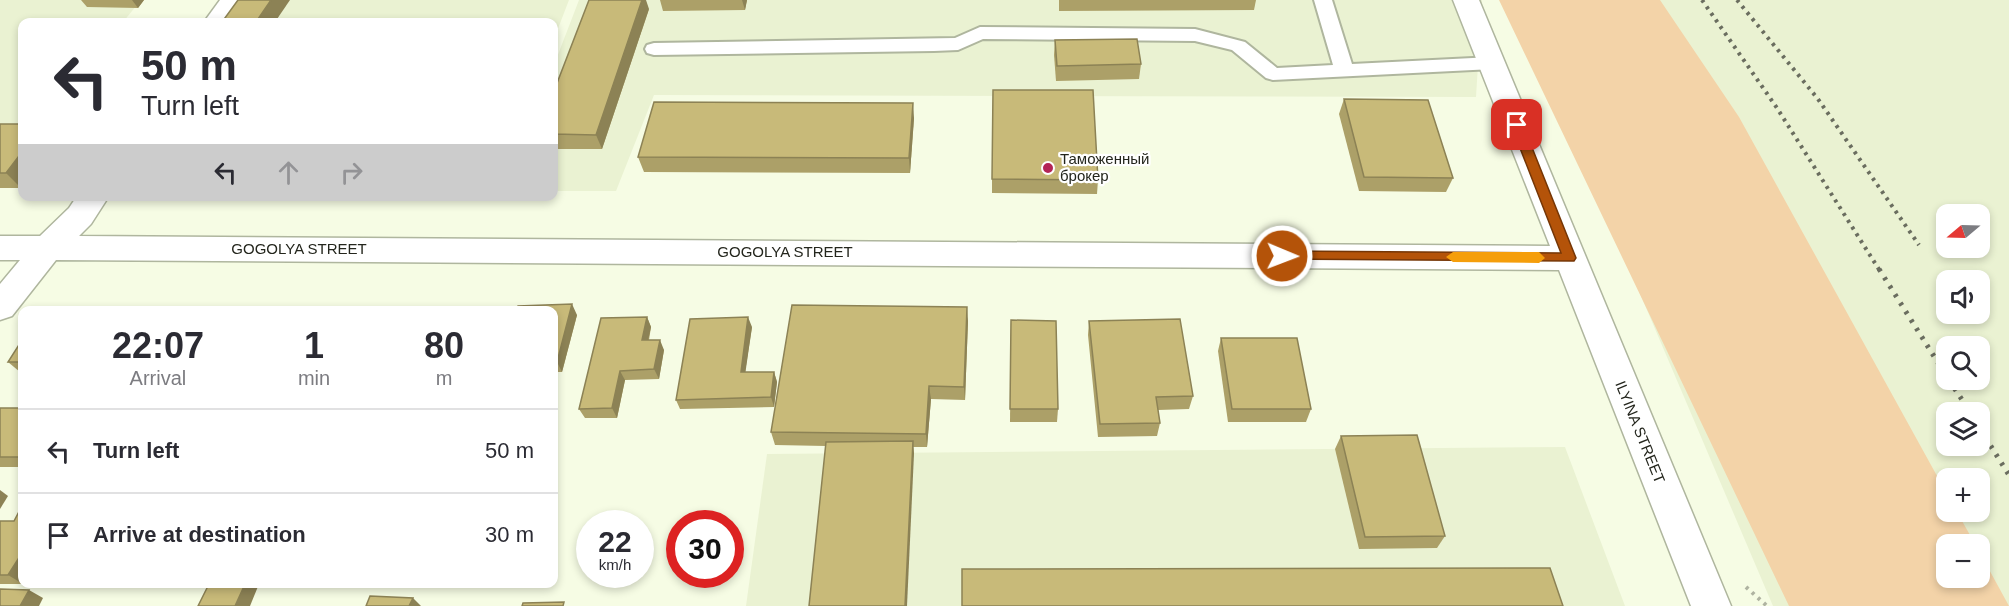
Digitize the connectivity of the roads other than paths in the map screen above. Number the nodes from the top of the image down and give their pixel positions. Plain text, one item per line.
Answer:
1 (233, 0) edge
2 (1323, 0) edge
3 (1466, 0) edge
4 (220, 18) edge
5 (654, 49) dead end
6 (1492, 63) junction
7 (1344, 70) junction
8 (90, 201) edge
9 (0, 248) edge
10 (48, 248) junction
11 (1569, 258) junction
12 (0, 307) edge
13 (1711, 606) edge

1 - 4 street
2 - 7 lane
3 - 6 street, ILYINA STREET
5 - 7 lane
6 - 7 lane
6 - 11 street, ILYINA STREET
8 - 10 street
9 - 10 street, GOGOLYA STREET
10 - 11 street, GOGOLYA STREET
10 - 12 street
11 - 13 street, ILYINA STREET

